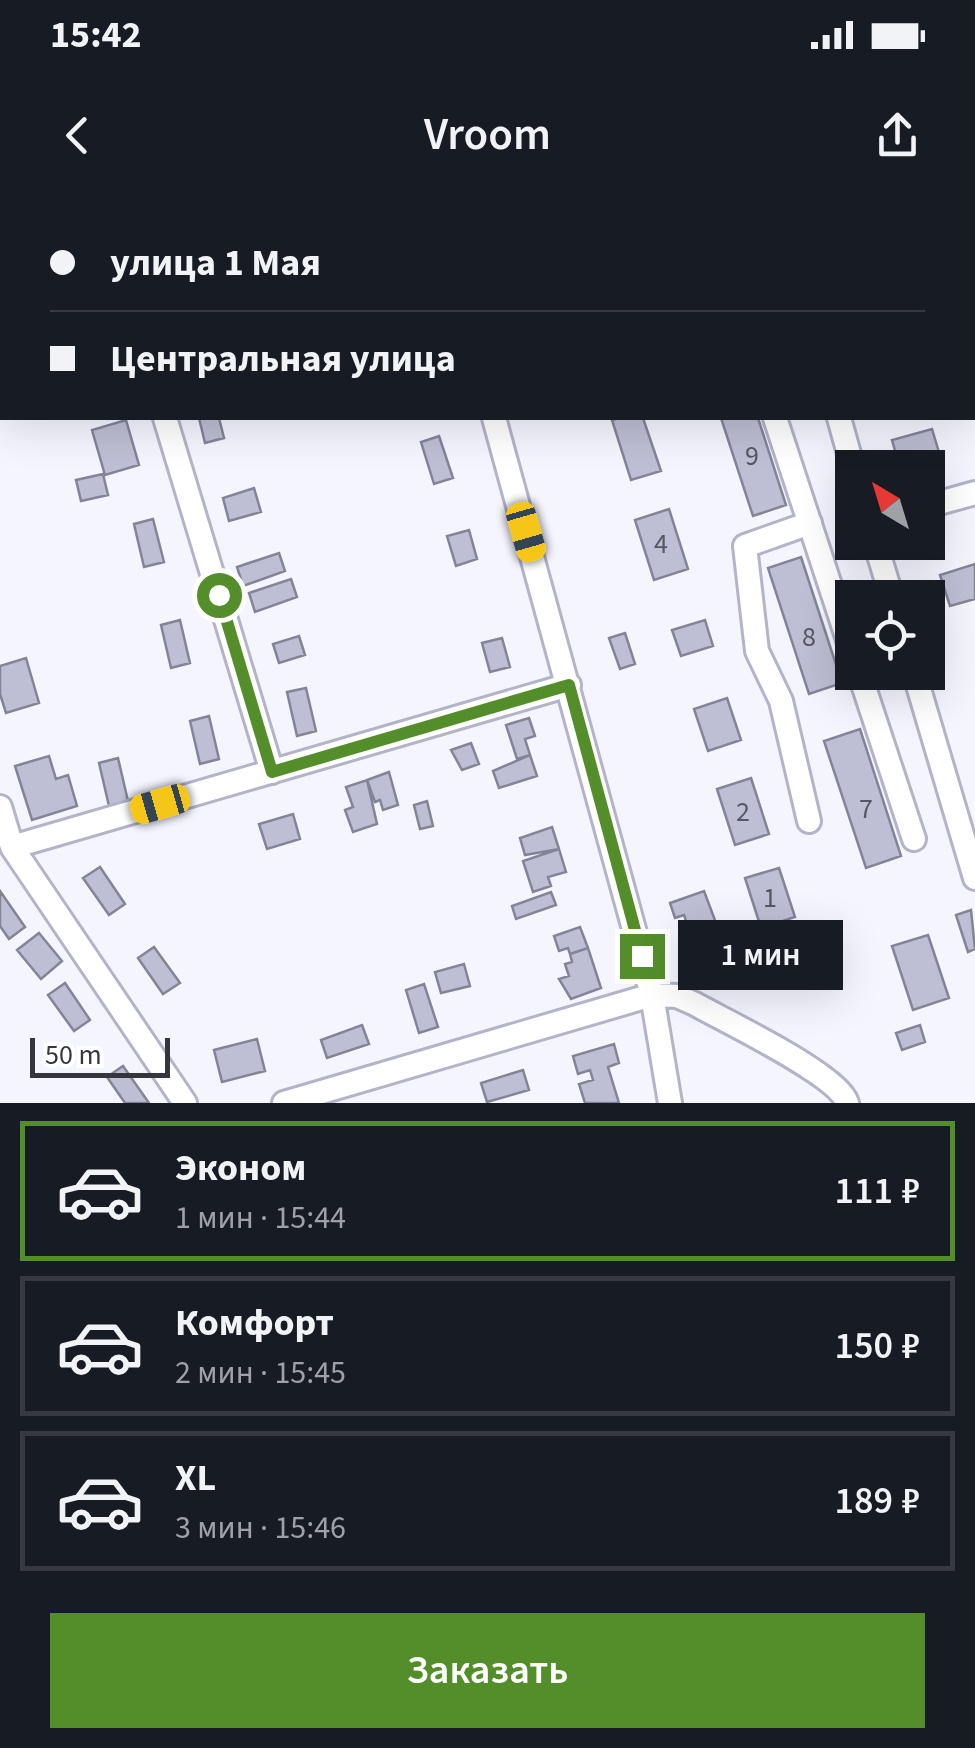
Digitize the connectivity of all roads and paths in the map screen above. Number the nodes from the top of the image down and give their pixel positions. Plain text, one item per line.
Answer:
1 (167, 420) edge
2 (495, 420) edge
3 (776, 420) edge
4 (839, 420) edge
5 (848, 450) edge
6 (975, 493) edge
7 (945, 501) edge
8 (810, 522) junction
9 (835, 599) edge
10 (569, 685) junction
11 (865, 690) edge
12 (919, 690) edge
13 (272, 772) junction
14 (0, 807) edge
15 (809, 820) dead end
16 (914, 839) dead end
17 (12, 847) junction
18 (975, 878) edge
19 (652, 995) junction
20 (185, 1103) edge
21 (284, 1103) edge
22 (670, 1103) edge
23 (847, 1103) edge

1 - 13 street
2 - 10 street
3 - 8 street
4 - 5 street
6 - 7 street
8 - 9 street
8 - 15 street
10 - 13 street
10 - 19 street
11 - 16 street
12 - 18 street
13 - 17 street
14 - 17 street
17 - 20 street
19 - 21 street
19 - 22 street
19 - 23 street

